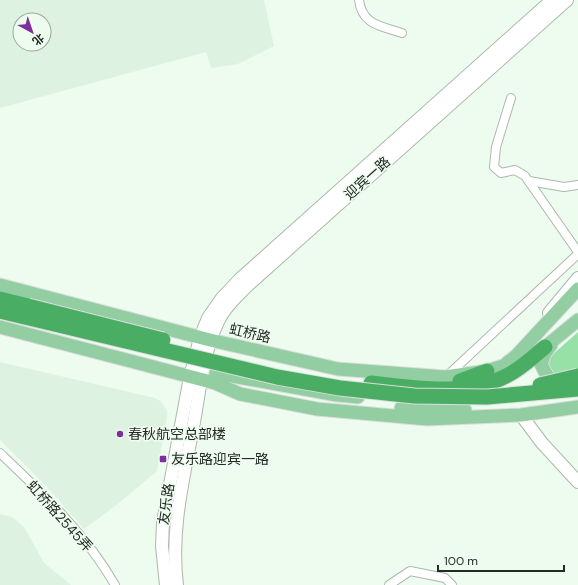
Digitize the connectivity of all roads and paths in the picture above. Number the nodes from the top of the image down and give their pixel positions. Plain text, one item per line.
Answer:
1 (359, 0) edge
2 (552, 0) edge
3 (567, 0) edge
4 (402, 33) dead end
5 (512, 98) dead end
6 (529, 180) junction
7 (578, 185) edge
8 (578, 253) edge
9 (578, 278) edge
10 (0, 285) edge
11 (578, 289) edge
12 (0, 299) edge
13 (578, 301) edge
14 (0, 311) edge
15 (578, 311) edge
16 (27, 312) junction
17 (578, 320) edge
18 (0, 327) edge
19 (562, 333) junction
20 (535, 336) junction
21 (205, 339) junction
22 (545, 347) junction
23 (492, 370) junction
24 (445, 377) junction
25 (196, 378) junction
26 (215, 378) junction
27 (576, 385) edge
28 (416, 388) junction
29 (578, 401) edge
30 (578, 407) edge
31 (521, 416) junction
32 (0, 453) edge
33 (578, 482) edge
34 (115, 585) edge
35 (166, 585) edge
36 (177, 585) edge
37 (389, 585) edge
38 (452, 585) edge

1 - 4 street
2 - 21 main road, 迎宾一路
3 - 21 main road, 迎宾一路
5 - 6 street
6 - 7 street
6 - 8 street
8 - 24 street
9 - 20 main road
10 - 21 main road, 虹桥路
11 - 20 main road, 虹桥路
12 - 16 highway
13 - 20 main road
14 - 16 highway
15 - 22 main road
16 - 27 highway, bridge
16 - 28 highway, bridge
17 - 19 main road, 虹桥路
18 - 25 main road
19 - 22 main road, 虹桥路
19 - 27 main road
20 - 23 main road, 虹桥路
21 - 24 main road, 虹桥路
21 - 25 main road, 迎宾一路
22 - 23 main road, 虹桥路
22 - 28 highway
23 - 24 main road, 虹桥路
23 - 28 highway
25 - 26 main road
25 - 35 main road, 友乐路
25 - 36 main road, 友乐路
26 - 27 main road
26 - 29 main road
26 - 31 main road
30 - 31 main road
31 - 33 main road
32 - 34 street, 虹桥路2545弄
37 - 38 street

